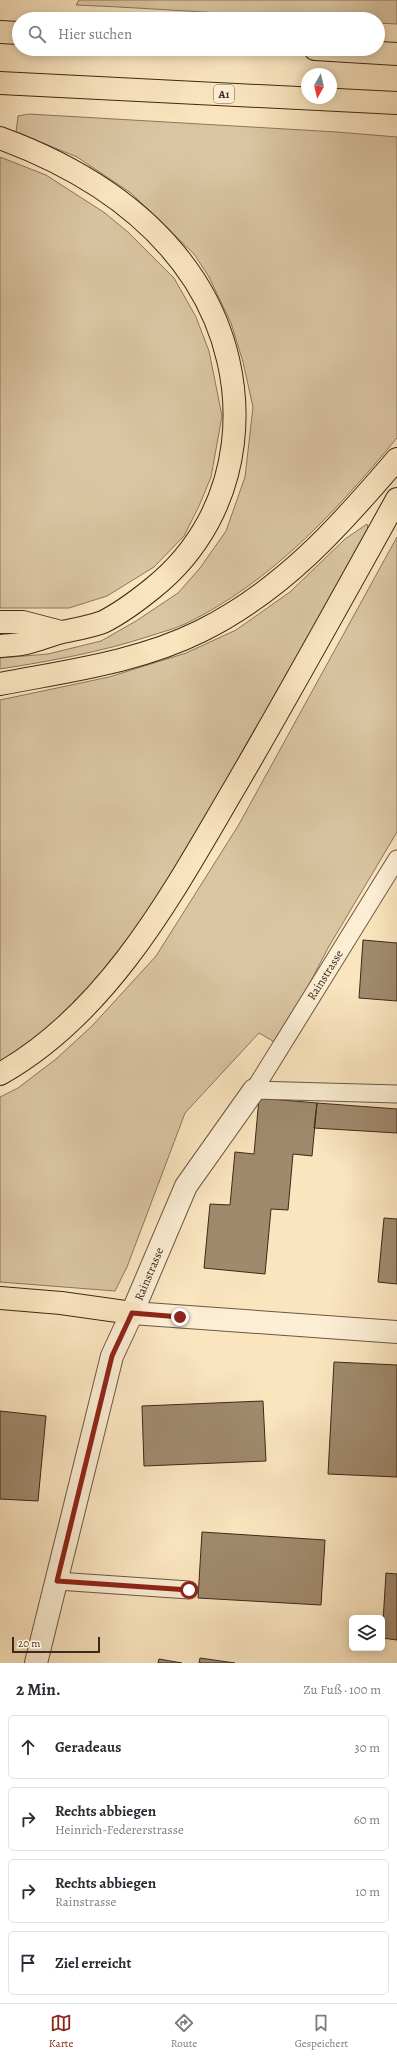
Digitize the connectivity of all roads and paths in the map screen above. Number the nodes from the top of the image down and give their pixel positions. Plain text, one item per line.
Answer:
1 (0, 32) edge
2 (12, 33) edge
3 (385, 53) edge
4 (397, 54) edge
5 (0, 83) edge
6 (397, 103) edge
7 (0, 138) edge
8 (397, 459) edge
9 (397, 498) edge
10 (0, 622) edge
11 (61, 632) junction
12 (0, 646) edge
13 (0, 684) edge
14 (397, 859) edge
15 (0, 1074) edge
16 (254, 1090) junction
17 (397, 1094) edge
18 (0, 1298) edge
19 (132, 1313) junction
20 (397, 1332) edge
21 (57, 1581) junction
22 (189, 1590) dead end
23 (36, 1663) edge

1 - 2 highway
3 - 4 highway
5 - 6 highway, A1
7 - 11 highway
8 - 13 highway
9 - 15 highway
10 - 11 highway
11 - 12 highway
14 - 16 lane, Rainstrasse
16 - 17 lane
16 - 19 street, Rainstrasse
18 - 19 highway
19 - 20 street, Rainstrasse
19 - 21 street
21 - 22 lane
21 - 23 street

